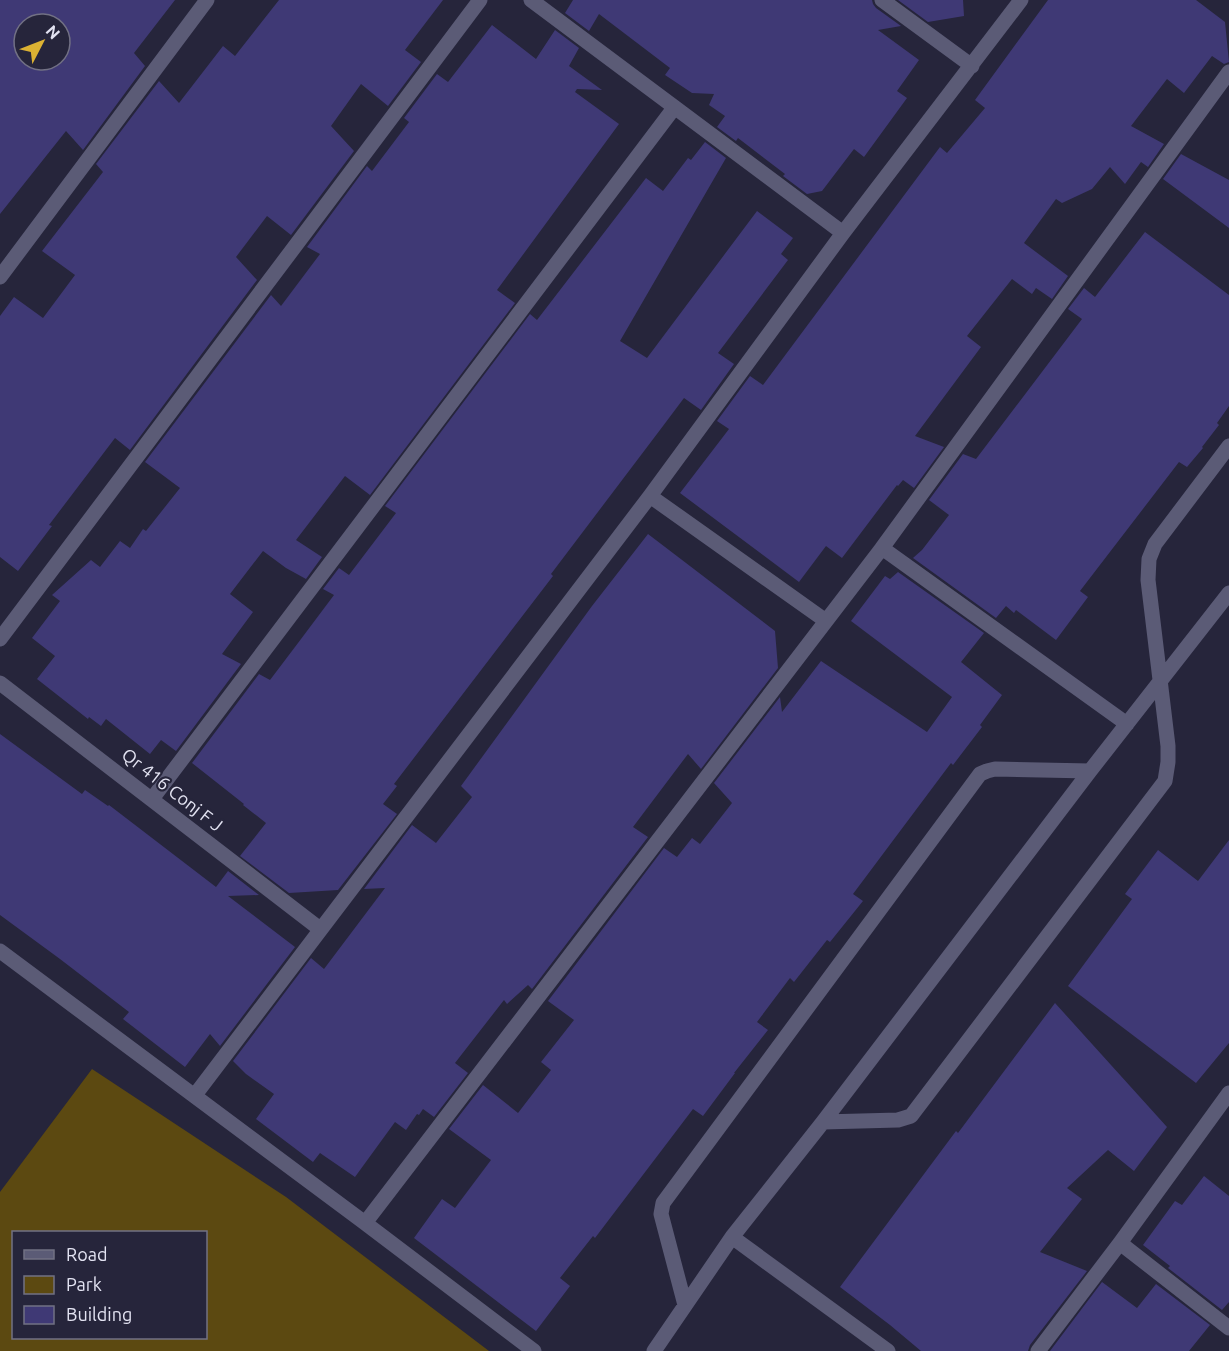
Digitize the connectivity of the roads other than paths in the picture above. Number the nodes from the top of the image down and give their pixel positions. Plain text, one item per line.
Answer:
1 (207, 0) edge
2 (480, 0) edge
3 (531, 0) edge
4 (882, 0) edge
5 (1021, 0) edge
6 (972, 66) junction
7 (1229, 72) edge
8 (674, 108) junction
9 (843, 233) junction
10 (0, 277) edge
11 (1229, 446) edge
12 (650, 496) junction
13 (882, 549) junction
14 (1229, 593) edge
15 (826, 621) junction
16 (0, 639) edge
17 (1160, 682) junction
18 (0, 683) edge
19 (1127, 724) junction
20 (1090, 771) junction
21 (152, 799) junction
22 (320, 929) junction
23 (0, 951) edge
24 (1229, 1093) edge
25 (195, 1095) junction
26 (823, 1122) junction
27 (365, 1223) junction
28 (732, 1237) junction
29 (1120, 1243) junction
30 (684, 1305) junction
31 (1229, 1328) edge
32 (534, 1351) edge
33 (654, 1351) edge
34 (888, 1351) edge
35 (1038, 1351) edge

1 - 10 street
2 - 16 street
3 - 8 street
4 - 6 street
5 - 6 street
6 - 9 street
7 - 13 street
8 - 9 street
8 - 21 street
9 - 12 street
11 - 17 street
12 - 15 street
12 - 22 street
13 - 15 street
13 - 19 street
14 - 17 street
15 - 27 street
17 - 19 street
17 - 26 street
18 - 21 street, Qr 416 Conj F J
19 - 20 street
20 - 26 street
20 - 30 street
21 - 22 street, Qr 416 Conj F J
22 - 25 street
23 - 25 street
24 - 29 street
25 - 27 street
26 - 28 street
27 - 32 street
28 - 30 street
28 - 34 street
29 - 31 street
29 - 35 street
30 - 33 street

